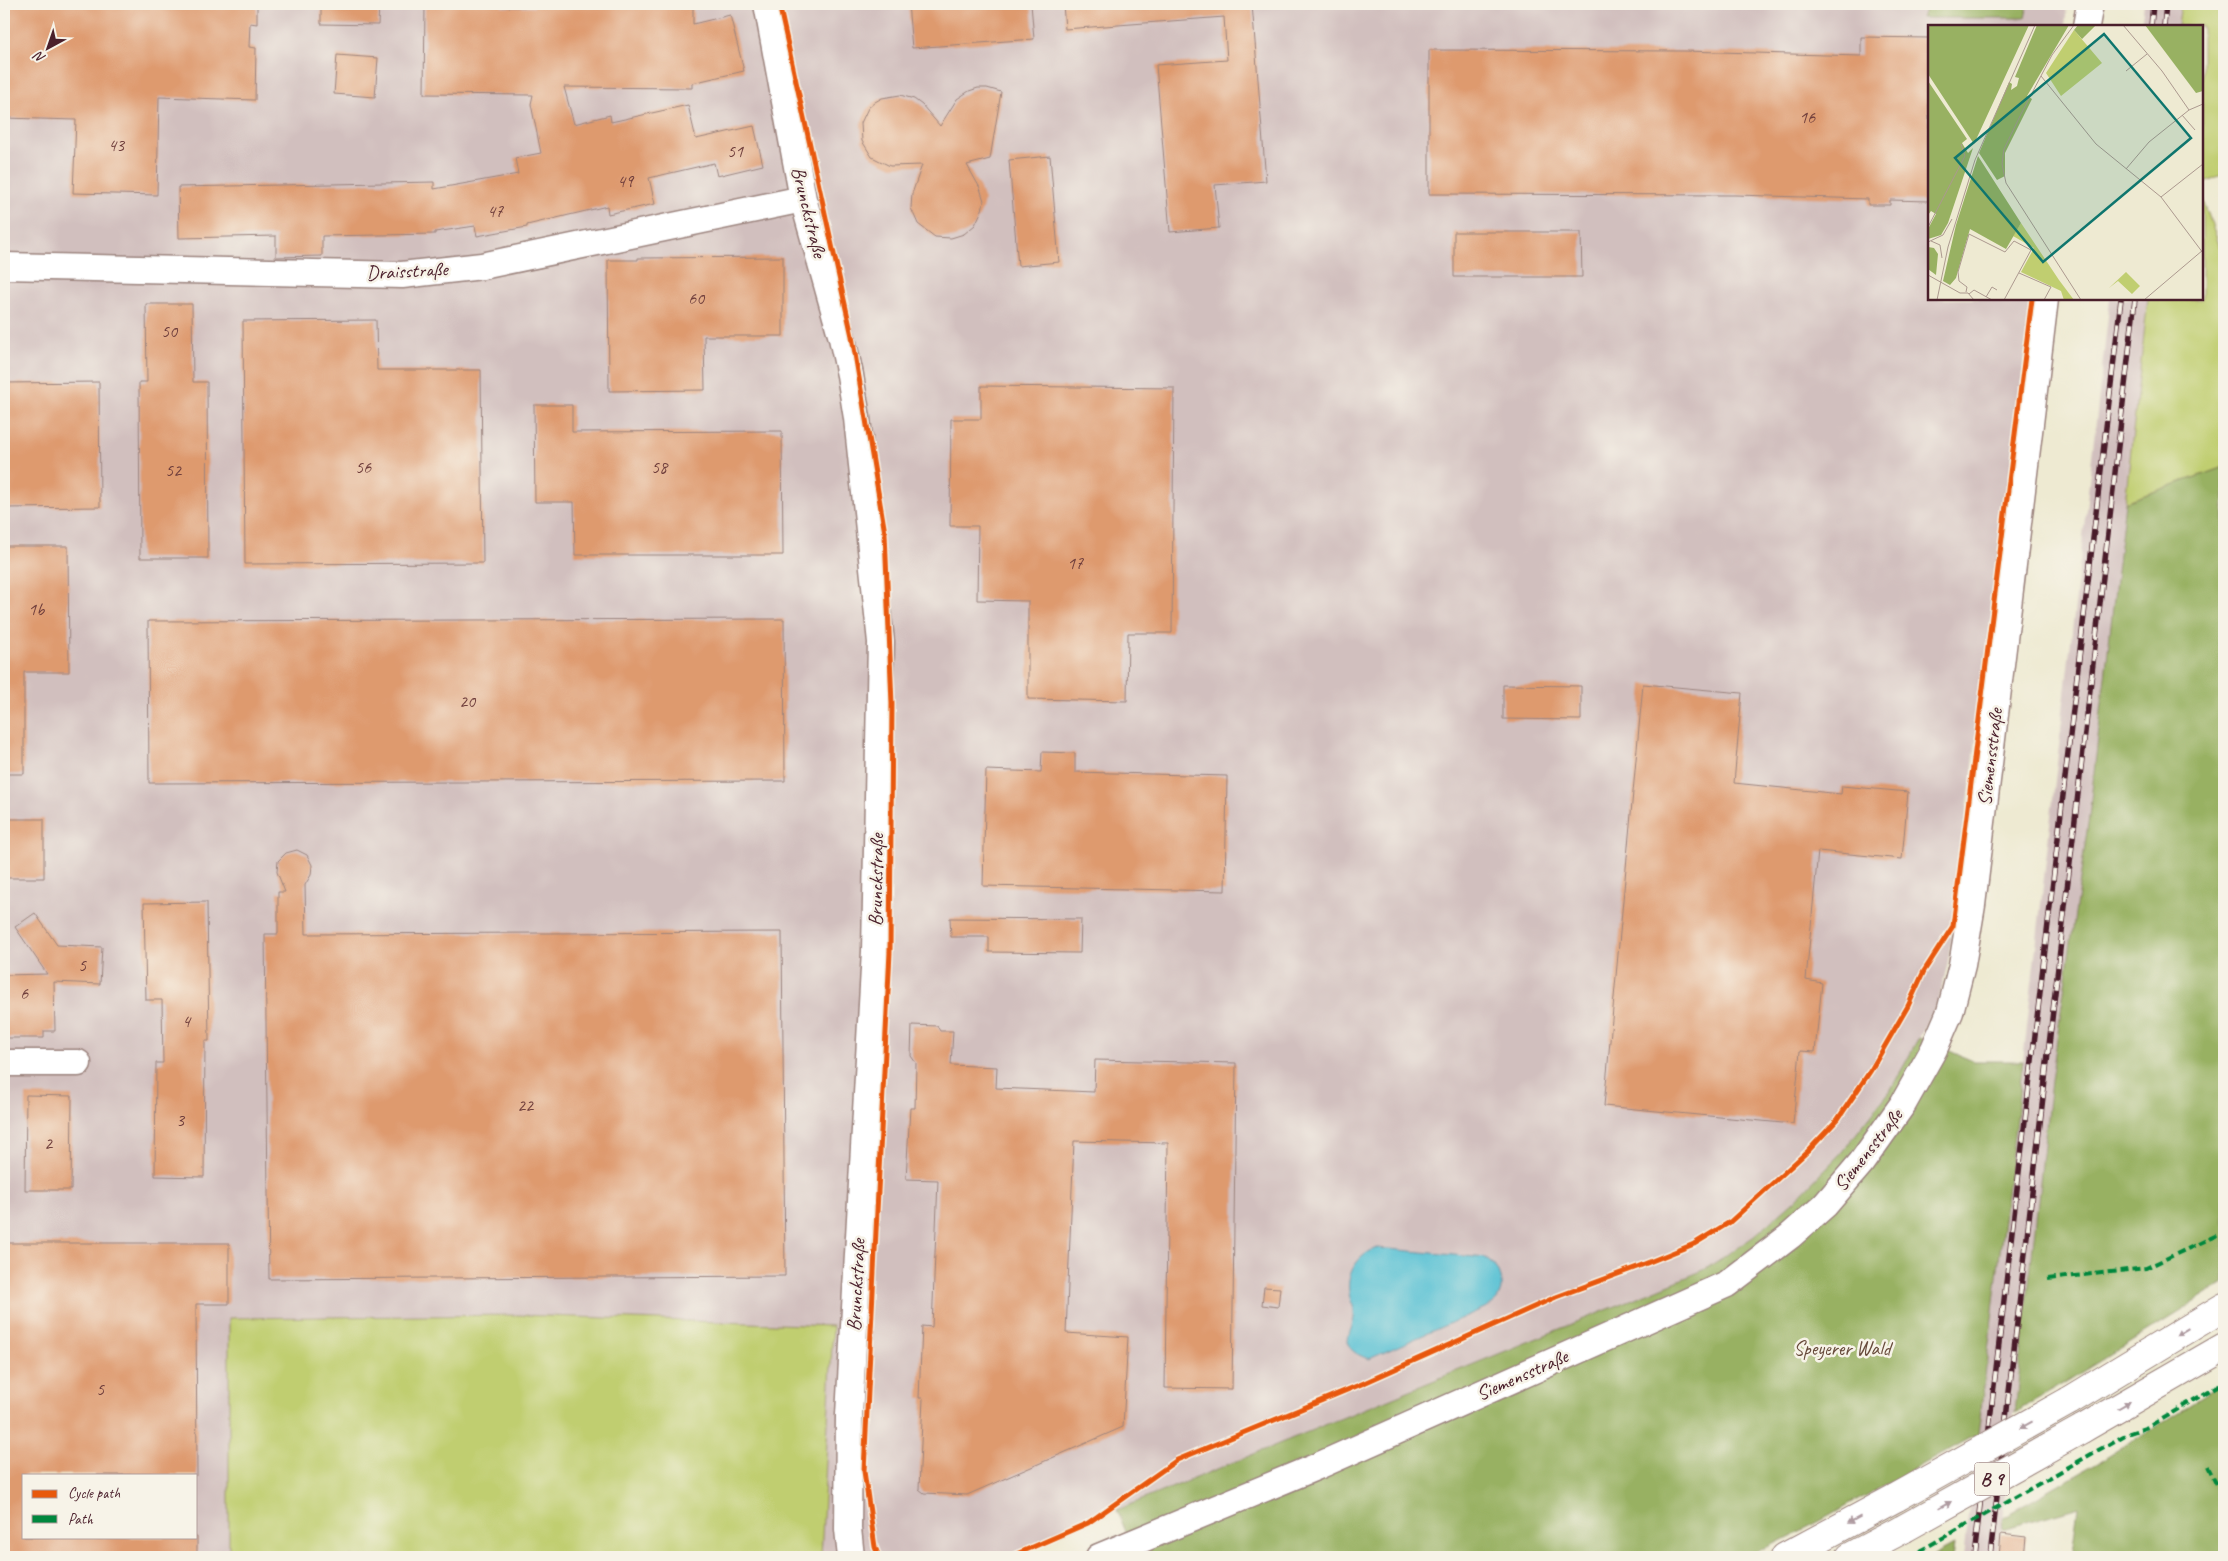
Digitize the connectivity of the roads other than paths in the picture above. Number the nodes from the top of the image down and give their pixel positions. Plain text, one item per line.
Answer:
1 (766, 4) edge
2 (2090, 4) edge
3 (2086, 25) edge
4 (803, 199) junction
5 (4, 266) edge
6 (2045, 300) edge
7 (4, 1063) edge
8 (78, 1063) dead end
9 (2224, 1307) edge
10 (2224, 1346) edge
11 (851, 1557) edge
12 (1099, 1557) edge
13 (1785, 1557) edge
14 (1850, 1557) edge

1 - 4 street, Brunckstraße
2 - 3 street
4 - 5 street, Draisstraße
4 - 11 street, Brunckstraße
6 - 12 street, Siemensstraße
7 - 8 street
9 -> 13 highway, B 9, bridge
14 -> 10 highway, B 9, bridge

